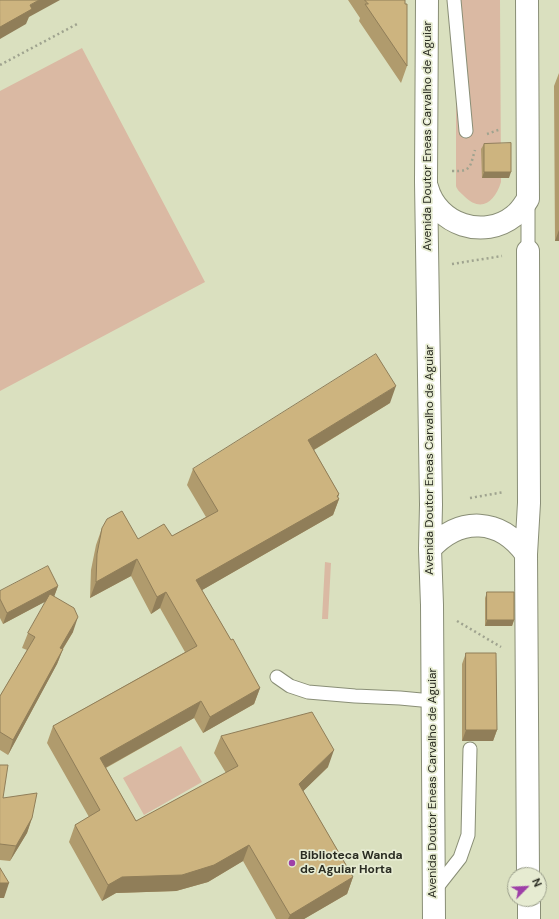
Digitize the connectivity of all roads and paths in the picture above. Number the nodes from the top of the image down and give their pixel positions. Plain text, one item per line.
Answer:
1 (427, 0) edge
2 (454, 0) edge
3 (527, 0) edge
4 (79, 23) dead end
5 (0, 65) edge
6 (466, 131) dead end
7 (426, 182) junction
8 (528, 199) junction
9 (528, 251) junction
10 (428, 268) junction
11 (430, 549) junction
12 (526, 554) junction
13 (432, 605) junction
14 (527, 663) junction
15 (277, 677) dead end
16 (432, 701) junction
17 (470, 749) dead end
18 (528, 867) edge
19 (434, 892) junction
20 (529, 907) edge
21 (434, 919) edge
22 (529, 919) edge

1 - 7 street, Avenida Doutor Eneas Carvalho de Aguiar
2 - 6 lane
3 - 8 street
4 - 5 path
7 - 8 street
7 - 10 street, Avenida Doutor Eneas Carvalho de Aguiar
8 - 9 lane
9 - 10 path
9 - 12 street
10 - 11 street, Avenida Doutor Eneas Carvalho de Aguiar
11 - 12 street
11 - 13 street, Avenida Doutor Eneas Carvalho de Aguiar
12 - 14 street
13 - 14 path
13 - 16 street, Avenida Doutor Eneas Carvalho de Aguiar
14 - 18 street
15 - 16 lane
16 - 19 street, Avenida Doutor Eneas Carvalho de Aguiar
17 - 19 lane
19 - 21 street, Avenida Doutor Eneas Carvalho de Aguiar
20 - 22 street

